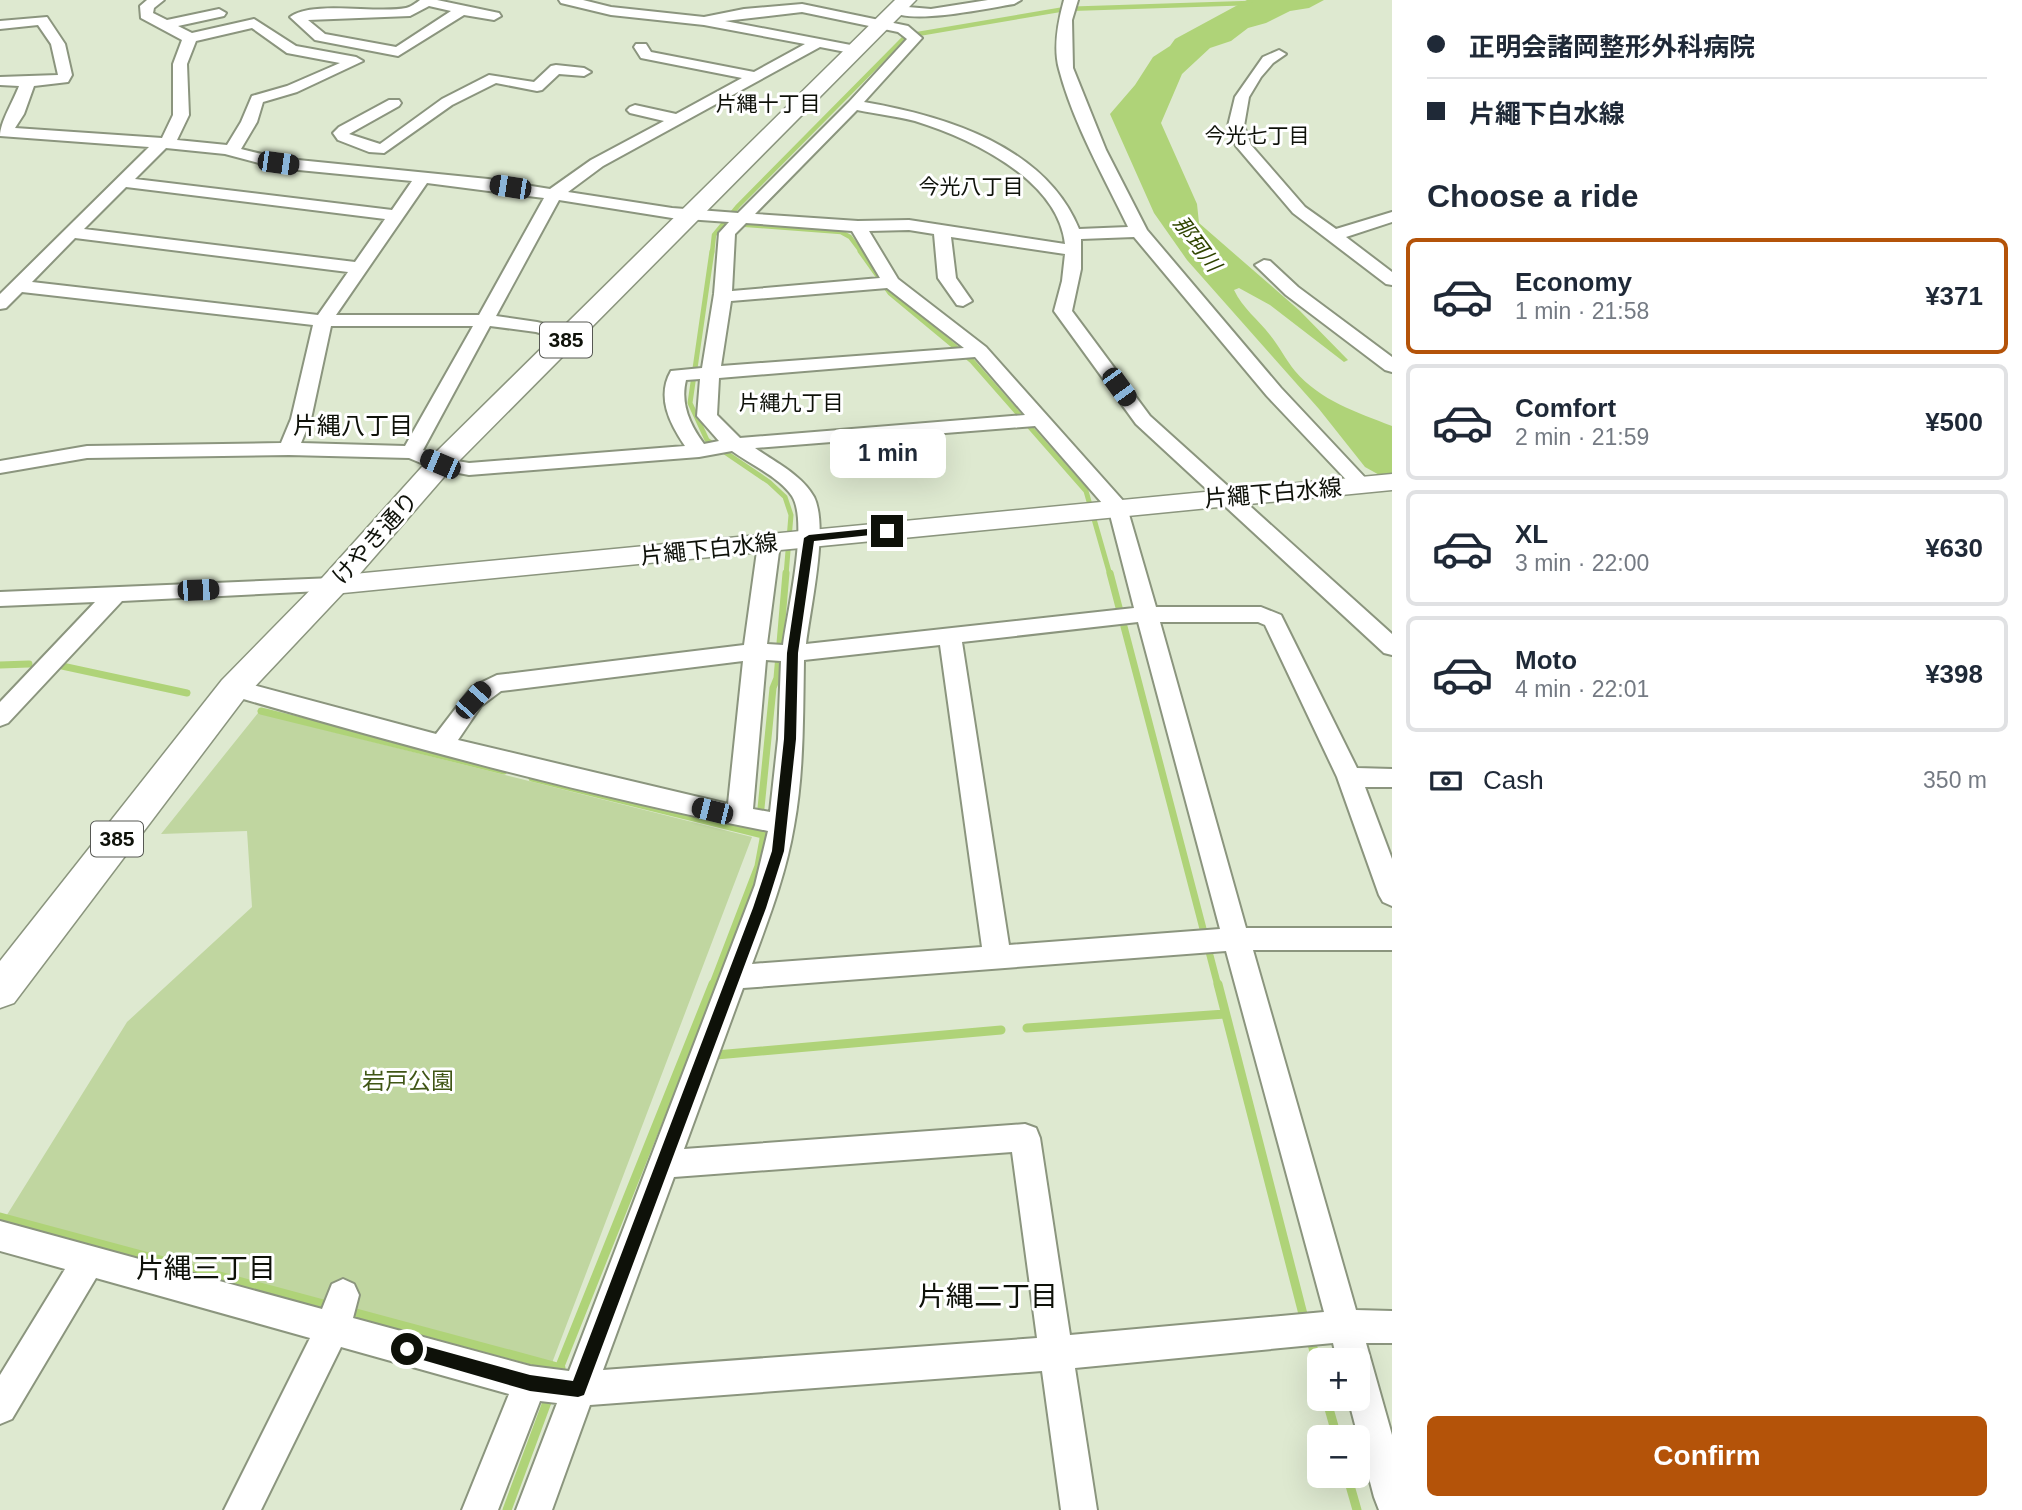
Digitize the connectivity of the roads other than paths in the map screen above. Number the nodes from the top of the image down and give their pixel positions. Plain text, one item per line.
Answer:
1 (157, 0) edge
2 (566, 0) edge
3 (1014, 0) edge
4 (428, 1) edge
5 (1071, 1) edge
6 (462, 10) junction
7 (219, 13) dead end
8 (494, 16) dead end
9 (901, 20) edge
10 (704, 21) junction
11 (0, 24) edge
12 (166, 24) junction
13 (190, 37) junction
14 (816, 44) junction
15 (641, 47) dead end
16 (856, 50) junction
17 (1279, 54) dead end
18 (584, 72) dead end
19 (759, 77) junction
20 (0, 81) edge
21 (28, 82) junction
22 (249, 83) dead end
23 (257, 99) junction
24 (394, 103) dead end
25 (854, 105) junction
26 (635, 110) dead end
27 (677, 119) junction
28 (2, 132) edge
29 (165, 143) junction
30 (375, 149) junction
31 (231, 152) junction
32 (372, 173) junction
33 (422, 178) junction
34 (122, 183) junction
35 (554, 194) junction
36 (396, 215) junction
37 (692, 215) junction
38 (743, 218) junction
39 (1392, 218) edge
40 (858, 226) junction
41 (943, 231) junction
42 (1139, 232) junction
43 (72, 233) junction
44 (1332, 236) junction
45 (1071, 242) junction
46 (1264, 265) dead end
47 (359, 268) junction
48 (1392, 280) edge
49 (891, 282) junction
50 (18, 286) junction
51 (721, 297) junction
52 (963, 301) dead end
53 (0, 304) edge
54 (485, 320) junction
55 (323, 321) junction
56 (570, 336) junction
57 (979, 351) junction
58 (1392, 366) edge
59 (709, 373) junction
60 (1037, 419) junction
61 (735, 444) junction
62 (289, 449) junction
63 (699, 451) junction
64 (412, 452) junction
65 (0, 454) edge
66 (27, 461) junction
67 (440, 464) junction
68 (0, 467) edge
69 (1377, 483) edge
70 (1226, 498) junction
71 (1119, 509) junction
72 (809, 538) junction
73 (769, 544) junction
74 (333, 585) junction
75 (117, 593) junction
76 (0, 598) edge
77 (1146, 614) junction
78 (950, 636) junction
79 (1392, 647) edge
80 (755, 652) junction
81 (793, 653) junction
82 (234, 688) junction
83 (0, 717) edge
84 (442, 745) junction
85 (1349, 777) junction
86 (1392, 778) edge
87 (740, 816) junction
88 (782, 824) junction
89 (1392, 895) edge
90 (1236, 939) junction
91 (1392, 939) edge
92 (997, 957) junction
93 (734, 977) junction
94 (0, 991) edge
95 (663, 1164) junction
96 (0, 1236) edge
97 (88, 1261) junction
98 (343, 1295) dead end
99 (1345, 1326) junction
100 (1392, 1327) edge
101 (333, 1328) junction
102 (1351, 1348) edge
103 (1057, 1353) junction
104 (530, 1383) junction
105 (578, 1389) junction
106 (0, 1407) edge
107 (1368, 1411) edge
108 (1392, 1497) edge
109 (242, 1510) edge
110 (480, 1510) edge
111 (534, 1510) edge
112 (1079, 1510) edge

1 - 12 street
2 - 10 street
3 - 9 street
4 - 6 street
4 - 6 street
5 - 42 street
6 - 8 street
7 - 12 street
9 - 10 street
9 - 16 highway, けやき通り / 385
9 - 25 street
10 - 14 street
11 - 21 street
12 - 13 street
13 - 23 street
13 - 29 street
14 - 16 street
14 - 19 street
15 - 19 street
16 - 37 highway, けやき通り / 385
17 - 44 street
18 - 30 street
19 - 27 street
20 - 21 street
21 - 28 street
22 - 23 street
23 - 31 street
24 - 30 street
25 - 38 street
25 - 45 street
26 - 27 street
27 - 35 street
28 - 29 street
29 - 31 street
29 - 34 street
30 - 32 street
31 - 32 street
32 - 33 street
33 - 35 street
33 - 36 street
34 - 36 street
34 - 43 street
35 - 37 street
35 - 54 street
36 - 47 street
37 - 38 street
37 - 56 highway, けやき通り / 385
38 - 40 street
38 - 51 street
39 - 44 street
40 - 41 street
40 - 49 street
41 - 45 street
41 - 52 street
42 - 45 street
42 - 69 street
43 - 47 street
43 - 50 street
44 - 48 street
45 - 70 street
46 - 58 street
47 - 55 street
49 - 51 street
49 - 57 street
50 - 53 street
50 - 55 street
51 - 59 street
54 - 55 street
54 - 56 street
54 - 64 street
55 - 62 street
56 - 67 highway, けやき通り / 385
57 - 59 street
57 - 60 street
59 - 61 street
59 - 63 street
60 - 61 street
60 - 71 street
61 - 63 street
61 - 72 street
62 - 64 street
62 - 66 street
63 - 67 street
64 - 67 street
65 - 66 street
66 - 68 street
67 - 74 highway, けやき通り / 385
69 - 70 main road, 片繩下白水線
70 - 71 main road, 片繩下白水線
70 - 79 street
71 - 72 main road, 片繩下白水線
71 - 77 street
72 - 73 main road, 片繩下白水線
72 - 81 street
73 - 74 main road, 片繩下白水線
73 - 80 street
74 - 75 street
74 - 82 highway, けやき通り / 385
75 - 76 street
75 - 83 street
77 - 78 street
77 - 85 street
77 - 90 street
78 - 81 street
78 - 92 street
80 - 81 street
80 - 84 street
80 - 87 street
81 - 88 street
82 - 84 street
82 - 94 highway, けやき通り / 385
84 - 87 street
85 - 86 street
85 - 89 street
87 - 88 street
88 - 93 street
90 - 91 street
90 - 92 street
90 - 99 street
92 - 93 street
93 - 95 street
95 - 103 street
95 - 105 street
96 - 97 street
97 - 101 street
97 - 106 street
98 - 101 street
99 - 100 street
99 - 102 street
99 - 103 street
101 - 104 street
101 - 109 street
103 - 105 street
103 - 112 street
104 - 105 street
104 - 110 street
105 - 111 street
107 - 108 street

